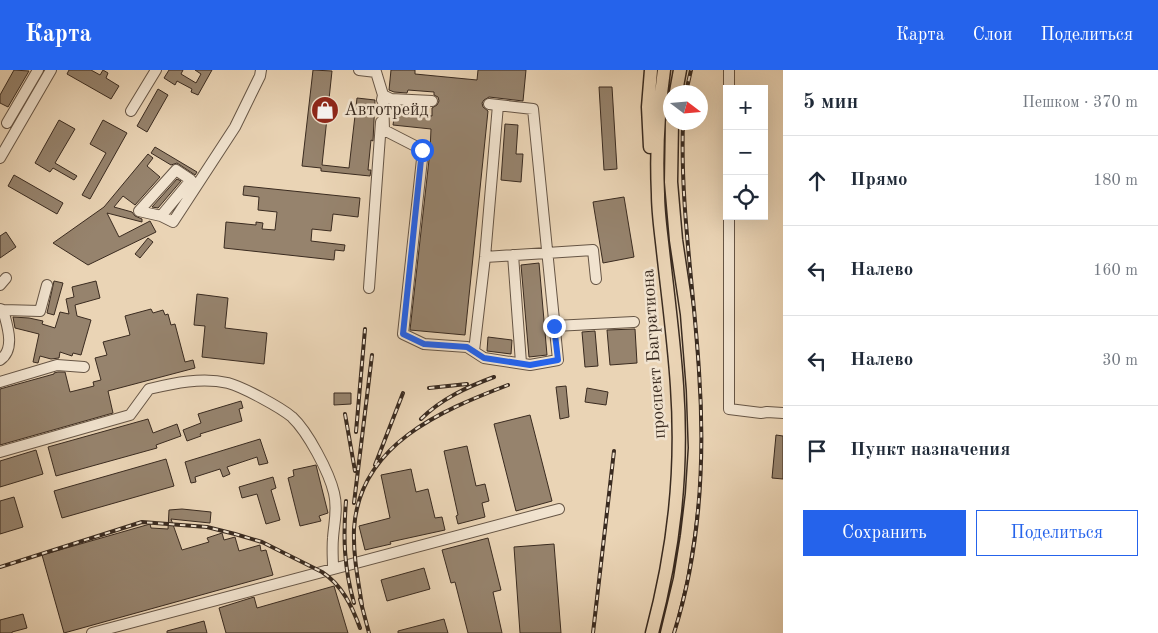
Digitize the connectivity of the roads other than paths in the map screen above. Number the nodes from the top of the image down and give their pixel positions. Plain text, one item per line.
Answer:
1 (38, 70) edge
2 (51, 70) edge
3 (156, 70) edge
4 (261, 70) edge
5 (359, 70) edge
6 (651, 70) edge
7 (664, 70) edge
8 (680, 70) edge
9 (729, 70) edge
10 (376, 76) edge
11 (677, 85) edge
12 (729, 85) edge
13 (383, 95) junction
14 (432, 100) dead end
15 (131, 111) dead end
16 (4, 121) edge
17 (17, 129) junction
18 (672, 130) edge
19 (0, 158) edge
20 (658, 196) junction
21 (161, 216) junction
22 (729, 220) edge
23 (547, 254) junction
24 (513, 256) junction
25 (485, 257) junction
26 (596, 279) dead end
27 (47, 285) dead end
28 (369, 288) dead end
29 (2, 309) edge
30 (634, 322) dead end
31 (554, 326) junction
32 (474, 351) junction
33 (0, 360) edge
34 (521, 363) junction
35 (84, 367) dead end
36 (0, 382) edge
37 (783, 413) edge
38 (0, 452) edge
39 (559, 509) dead end
40 (333, 569) junction
41 (98, 632) edge
42 (652, 633) edge
43 (667, 633) edge

1 - 16 street
2 - 17 street
3 - 15 street
4 - 21 street
5 - 10 street
6 - 20 main road
7 - 20 main road, проспект Багратиона
8 - 11 main road
9 - 12 street
10 - 13 street
13 - 14 street
13 - 28 street
13 - 32 street
16 - 17 street
17 - 19 street
18 - 43 main road, проспект Багратиона
20 - 42 main road, проспект Багратиона
21 - 21 street
22 - 37 street
23 - 24 street
23 - 25 street
23 - 26 street
23 - 31 street
24 - 25 street
24 - 34 street
25 - 32 street
27 - 29 street
29 - 33 street
30 - 31 street
31 - 34 street
32 - 34 street
35 - 36 street
38 - 40 street
39 - 40 street
40 - 41 street

